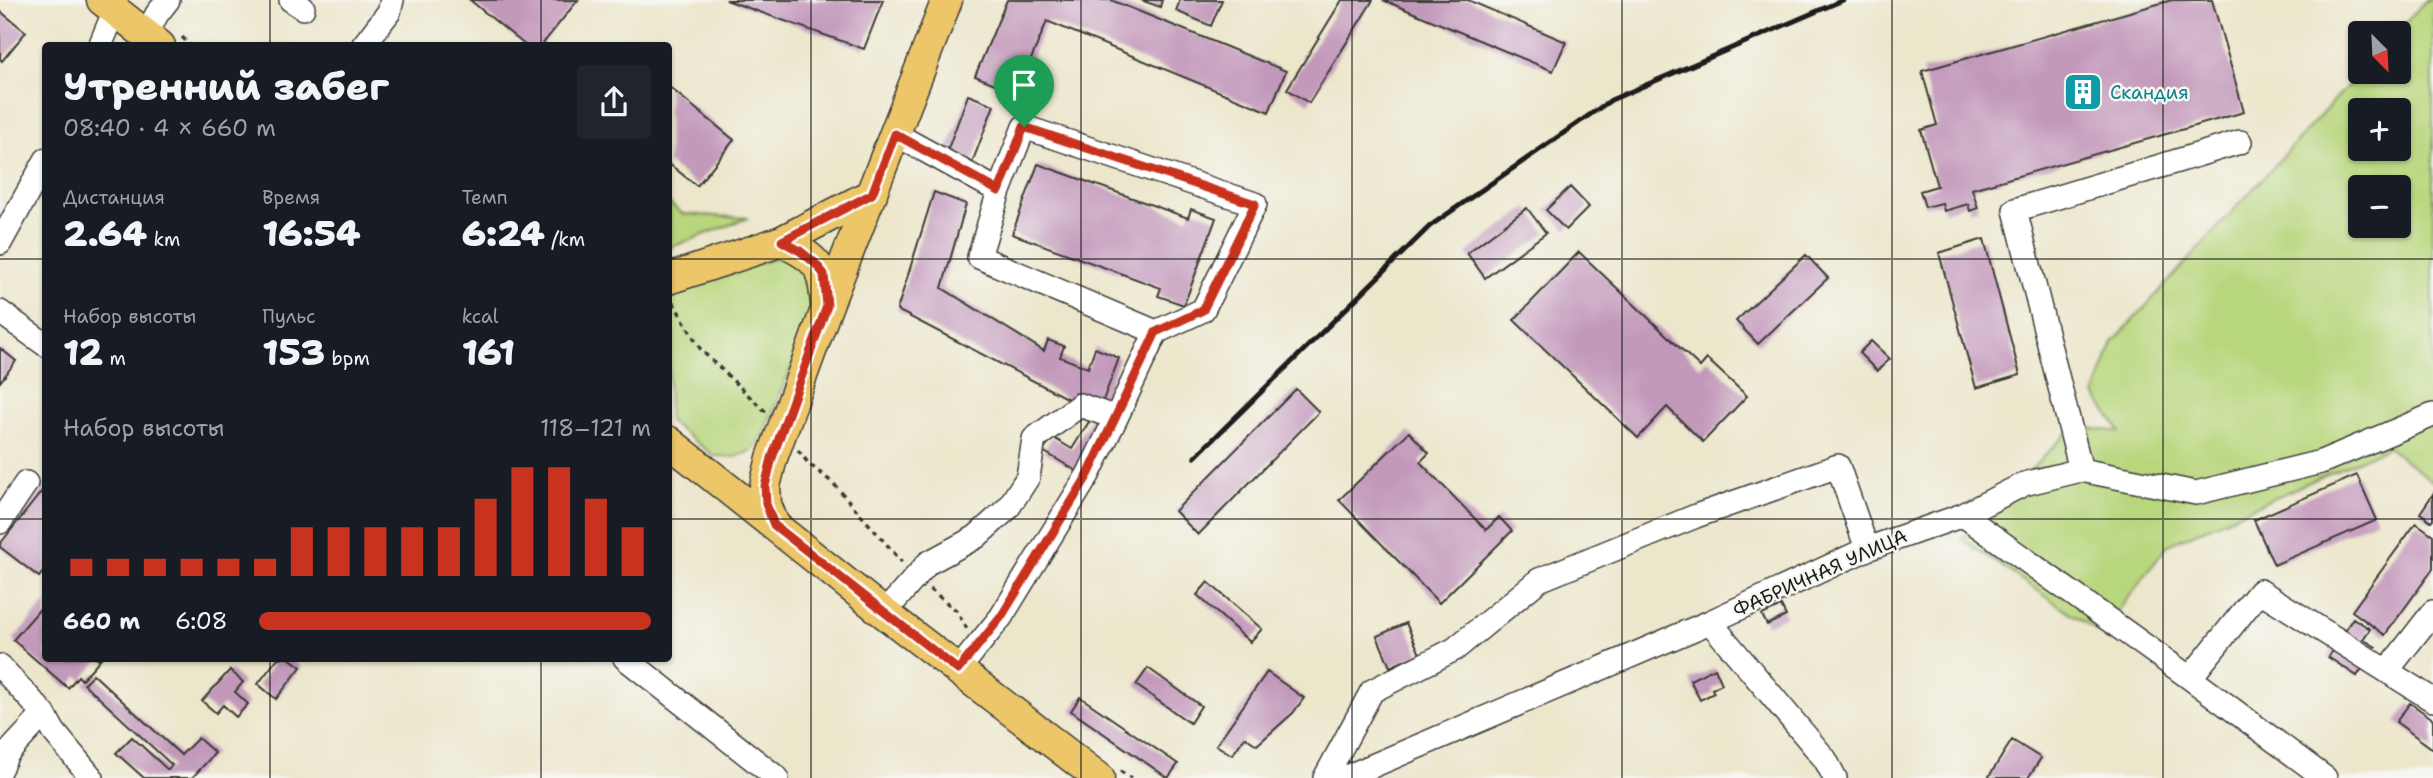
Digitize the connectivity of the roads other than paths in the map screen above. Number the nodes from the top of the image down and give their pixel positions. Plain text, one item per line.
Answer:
1 (168, 0) edge
2 (393, 0) edge
3 (947, 0) edge
4 (108, 5) edge
5 (153, 40) edge
6 (101, 42) edge
7 (366, 42) edge
8 (895, 134) junction
9 (2240, 142) dead end
10 (42, 167) edge
11 (999, 191) junction
12 (872, 194) junction
13 (782, 241) junction
14 (0, 243) edge
15 (672, 278) edge
16 (827, 306) junction
17 (0, 312) edge
18 (1156, 332) junction
19 (42, 342) edge
20 (2433, 415) edge
21 (1116, 418) junction
22 (672, 445) edge
23 (772, 458) junction
24 (705, 470) junction
25 (2081, 470) junction
26 (26, 483) dead end
27 (1963, 515) junction
28 (0, 522) edge
29 (774, 525) junction
30 (1867, 549) junction
31 (2433, 612) edge
32 (884, 613) junction
33 (1710, 622) junction
34 (630, 662) edge
35 (0, 666) edge
36 (958, 670) junction
37 (2388, 671) junction
38 (2190, 678) junction
39 (2433, 700) edge
40 (44, 714) junction
41 (0, 769) edge
42 (92, 778) edge
43 (777, 778) edge
44 (1099, 778) edge
45 (1325, 778) edge
46 (1344, 778) edge
47 (1835, 778) edge
48 (2325, 778) edge

1 - 5 street
2 - 7 street
3 - 8 main road
4 - 5 main road
4 - 6 street
8 - 11 street
8 - 12 main road
9 - 25 street
10 - 14 street
11 - 18 street
11 - 18 street
12 - 13 main road
12 - 16 main road
13 - 15 main road
13 - 16 main road
16 - 23 main road
17 - 19 street
18 - 21 street
20 - 25 street
21 - 32 street
21 - 36 street
22 - 24 main road
23 - 24 main road
23 - 29 main road
24 - 29 main road
25 - 27 street, ФАБРИЧНАЯ УЛИЦА
26 - 28 street
27 - 30 street, ФАБРИЧНАЯ УЛИЦА
27 - 38 street
29 - 32 main road
30 - 33 street, ФАБРИЧНАЯ УЛИЦА
30 - 45 street
31 - 37 street
32 - 36 main road
33 - 46 street, ФАБРИЧНАЯ УЛИЦА
33 - 47 street
34 - 43 street
35 - 40 street
36 - 44 main road
37 - 38 street
37 - 39 street
38 - 48 street
40 - 41 street
40 - 42 street

